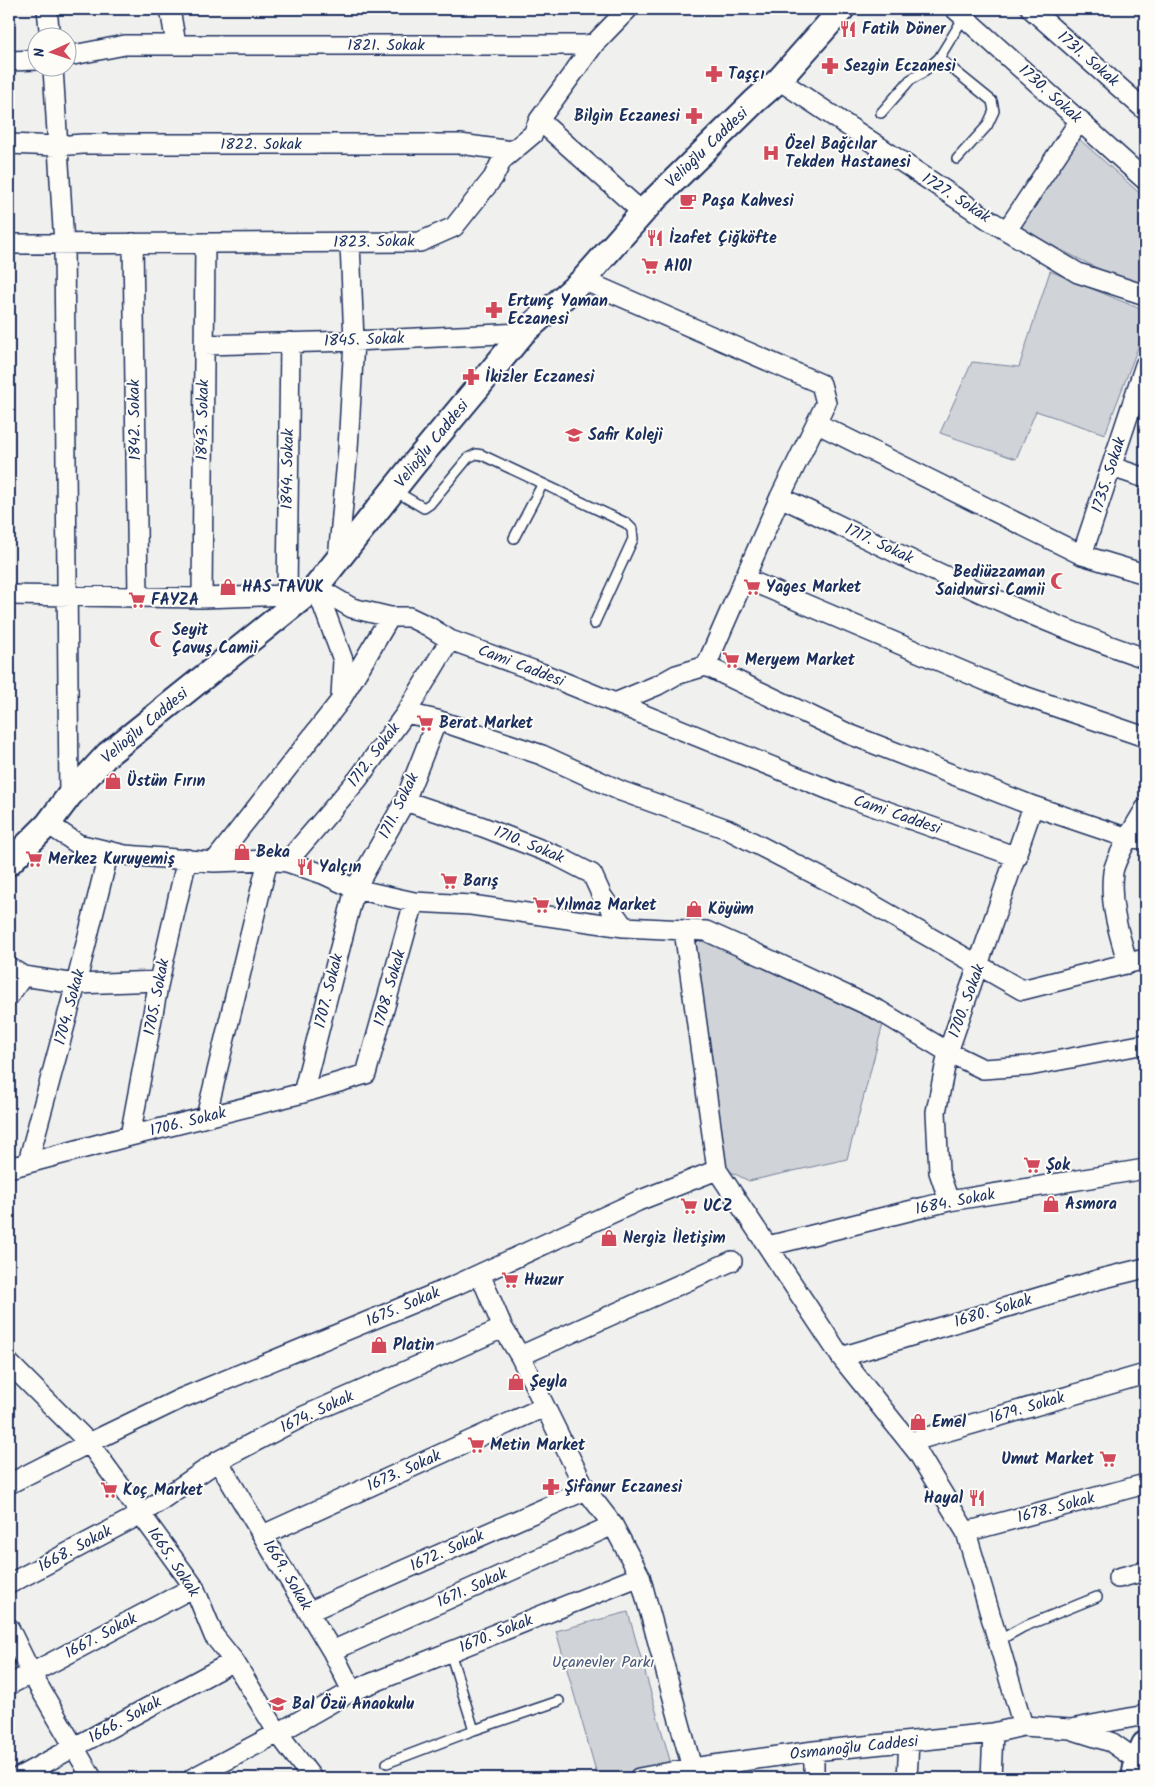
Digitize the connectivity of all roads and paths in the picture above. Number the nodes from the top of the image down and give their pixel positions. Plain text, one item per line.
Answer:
1 (47, 9) edge
2 (170, 9) edge
3 (628, 9) edge
4 (842, 9) edge
5 (1030, 9) edge
6 (960, 13) edge
7 (49, 28) edge
8 (595, 42) junction
9 (176, 44) junction
10 (78, 54) edge
11 (939, 58) junction
12 (28, 60) edge
13 (9, 61) edge
14 (54, 78) edge
15 (779, 80) junction
16 (1145, 110) edge
17 (881, 113) dead end
18 (539, 120) junction
19 (1080, 120) junction
20 (9, 144) edge
21 (57, 146) junction
22 (512, 151) junction
23 (957, 159) dead end
24 (1145, 180) edge
25 (642, 212) junction
26 (1007, 230) junction
27 (350, 242) junction
28 (133, 243) junction
29 (205, 243) junction
30 (9, 244) edge
31 (64, 244) junction
32 (583, 280) junction
33 (1145, 295) edge
34 (523, 333) junction
35 (354, 341) junction
36 (290, 342) junction
37 (204, 345) junction
38 (1143, 377) edge
39 (816, 423) junction
40 (1112, 467) junction
41 (1145, 478) edge
42 (542, 485) junction
43 (394, 490) junction
44 (780, 498) junction
45 (514, 538) dead end
46 (1082, 555) junction
47 (338, 559) junction
48 (1145, 574) edge
49 (744, 578) junction
50 (316, 587) junction
51 (9, 595) edge
52 (67, 596) junction
53 (287, 596) junction
54 (138, 597) junction
55 (202, 598) junction
56 (390, 617) junction
57 (594, 624) dead end
58 (450, 640) junction
59 (1145, 658) edge
60 (706, 666) junction
61 (340, 701) junction
62 (615, 703) junction
63 (406, 713) junction
64 (438, 720) junction
65 (1145, 737) edge
66 (68, 796) junction
67 (405, 801) junction
68 (1033, 806) junction
69 (1145, 809) edge
70 (48, 824) junction
71 (1137, 838) edge
72 (109, 851) junction
73 (1017, 857) junction
74 (187, 859) junction
75 (268, 860) junction
76 (214, 862) junction
77 (287, 862) junction
78 (9, 863) edge
79 (355, 889) junction
80 (414, 902) junction
81 (624, 927) junction
82 (684, 930) junction
83 (1137, 962) edge
84 (979, 966) junction
85 (16, 971) edge
86 (159, 981) junction
87 (76, 984) junction
88 (9, 996) edge
89 (1145, 1044) edge
90 (948, 1052) junction
91 (366, 1074) joint
92 (304, 1093) junction
93 (206, 1117) junction
94 (130, 1136) junction
95 (28, 1162) junction
96 (9, 1168) edge
97 (1145, 1169) edge
98 (717, 1170) junction
99 (949, 1201) junction
100 (768, 1246) junction
101 (732, 1261) dead end
102 (1145, 1268) edge
103 (480, 1274) junction
104 (503, 1328) junction
105 (520, 1356) junction
106 (841, 1357) junction
107 (9, 1363) edge
108 (1145, 1374) edge
109 (544, 1407) junction
110 (910, 1442) junction
111 (89, 1443) junction
112 (218, 1461) junction
113 (9, 1484) edge
114 (1145, 1484) edge
115 (586, 1490) junction
116 (141, 1514) junction
117 (613, 1525) junction
118 (966, 1532) junction
119 (263, 1535) junction
120 (1145, 1571) edge
121 (640, 1576) junction
122 (1118, 1578) dead end
123 (9, 1584) edge
124 (194, 1587) junction
125 (1098, 1597) dead end
126 (308, 1612) junction
127 (9, 1628) edge
128 (998, 1641) junction
129 (332, 1651) junction
130 (450, 1652) junction
131 (234, 1661) junction
132 (31, 1673) junction
133 (9, 1685) edge
134 (352, 1691) junction
135 (559, 1701) dead end
136 (1145, 1715) edge
137 (1023, 1726) junction
138 (474, 1730) junction
139 (1070, 1730) junction
140 (278, 1733) junction
141 (993, 1733) junction
142 (909, 1742) junction
143 (75, 1747) junction
144 (814, 1751) junction
145 (1141, 1762) edge
146 (387, 1763) dead end
147 (692, 1768) junction
148 (197, 1777) edge
149 (17, 1778) edge
150 (92, 1778) edge
151 (312, 1778) edge
152 (639, 1778) edge
153 (814, 1778) edge
154 (907, 1778) edge
155 (992, 1778) edge

1 - 7 street
2 - 9 street
3 - 8 street, 1823. Sokak
4 - 15 street, Velioğlu Caddesi
5 - 16 street, 1731. Sokak
6 - 11 lane
6 - 19 street, 1730. Sokak
8 - 9 street, 1821. Sokak
8 - 18 street, 1823. Sokak
9 - 10 street, 1821. Sokak
11 - 17 lane
11 - 23 lane
12 - 13 street
14 - 21 street
15 - 25 street, Velioğlu Caddesi
15 - 26 street, 1727. Sokak
18 - 22 street, 1823. Sokak
18 - 25 street
19 - 24 street, 1730. Sokak
19 - 26 street
20 - 21 street, 1822. Sokak
21 - 22 street, 1822. Sokak
21 - 31 street
22 - 27 street, 1823. Sokak
25 - 32 street, Velioğlu Caddesi
26 - 33 street, 1727. Sokak
27 - 29 street, 1823. Sokak
27 - 35 street
28 - 29 street, 1823. Sokak
28 - 31 street, 1823. Sokak
28 - 54 street, 1842. Sokak
29 - 37 street, 1843. Sokak
30 - 31 street, 1823. Sokak
31 - 52 street
32 - 34 street, Velioğlu Caddesi
32 - 39 street
34 - 35 street, 1845. Sokak
34 - 43 street, Velioğlu Caddesi
35 - 36 street, 1845. Sokak
35 - 47 street
36 - 37 street, 1845. Sokak
36 - 53 street, 1844. Sokak
37 - 55 street, 1843. Sokak
38 - 40 street, 1735. Sokak
39 - 44 street
39 - 46 street
40 - 41 street
40 - 46 street, 1735. Sokak
42 - 43 lane
42 - 45 lane
42 - 57 lane
43 - 47 street, Velioğlu Caddesi
44 - 49 street
44 - 59 street, 1717. Sokak
46 - 48 street
47 - 50 street, Velioğlu Caddesi
49 - 60 street
49 - 65 street
50 - 53 street
50 - 56 street, Cami Caddesi
50 - 61 street
50 - 66 street, Velioğlu Caddesi
51 - 52 street
52 - 54 street
52 - 66 street
53 - 55 street
54 - 55 street
56 - 58 street, Cami Caddesi
56 - 61 street
58 - 62 street, Cami Caddesi
58 - 63 street, 1712. Sokak
60 - 62 street
60 - 68 street
61 - 76 street
62 - 73 street, Cami Caddesi
63 - 64 street
63 - 77 street, 1712. Sokak
64 - 67 street, 1711. Sokak
64 - 84 street
66 - 70 street, Velioğlu Caddesi
67 - 79 street, 1711. Sokak
67 - 81 street, 1710. Sokak
68 - 71 street
68 - 73 street, 1700. Sokak
69 - 71 street
70 - 72 street
70 - 78 street, Velioğlu Caddesi
71 - 83 street
72 - 74 street
72 - 87 street, 1704. Sokak
73 - 84 street, 1700. Sokak
74 - 76 street
74 - 86 street, 1705. Sokak
75 - 76 street
75 - 77 street
75 - 93 street
77 - 79 street
79 - 80 street
79 - 92 street, 1707. Sokak
80 - 81 street
80 - 91 street, 1708. Sokak
81 - 82 street
82 - 90 street
82 - 98 street
83 - 84 street
84 - 90 street, 1700. Sokak
85 - 87 street
85 - 88 street
86 - 87 street
86 - 94 street, 1705. Sokak
87 - 95 street, 1704. Sokak
89 - 90 street
90 - 99 street, 1700. Sokak
91 - 92 street, 1706. Sokak
92 - 93 street, 1706. Sokak
93 - 94 street, 1706. Sokak
94 - 95 street, 1706. Sokak
95 - 96 street, 1706. Sokak
97 - 99 street, 1684. Sokak
98 - 100 street
98 - 103 street, 1675. Sokak
99 - 100 street, 1684. Sokak
100 - 106 street
101 - 105 street
102 - 106 street, 1680. Sokak
103 - 104 street
103 - 111 street, 1675. Sokak
104 - 105 street
104 - 112 street, 1674. Sokak
105 - 109 street
106 - 110 street
107 - 111 street, 1665. Sokak
108 - 110 street, 1679. Sokak
109 - 115 street
109 - 119 street, 1673. Sokak
110 - 118 street
111 - 113 street, 1675. Sokak
111 - 116 street, 1665. Sokak
112 - 116 street, 1674. Sokak
112 - 119 street, 1669. Sokak
114 - 118 street, 1678. Sokak
115 - 117 street
115 - 126 street, 1672. Sokak
116 - 123 street, 1668. Sokak
116 - 124 street, 1665. Sokak
117 - 121 street
117 - 129 street, 1671. Sokak
118 - 128 street
119 - 126 street, 1669. Sokak
120 - 122 street
121 - 130 street, 1670. Sokak
121 - 147 street
124 - 131 street, 1665. Sokak
124 - 132 street, 1667. Sokak
125 - 128 lane
126 - 129 street, 1669. Sokak
127 - 132 street
128 - 137 street
129 - 134 street, 1669. Sokak
130 - 134 street, 1670. Sokak
130 - 138 lane
131 - 140 street, 1665. Sokak
131 - 143 street, 1666. Sokak
132 - 133 street, 1667. Sokak
132 - 143 street
134 - 140 street, 1670. Sokak
135 - 138 lane
136 - 139 street
137 - 139 street, Osmanoğlu Caddesi
137 - 141 street, Osmanoğlu Caddesi
138 - 146 lane
139 - 145 street
140 - 148 street, 1670. Sokak
140 - 151 street, 1665. Sokak
141 - 142 street, Osmanoğlu Caddesi
141 - 155 street
142 - 144 street, Osmanoğlu Caddesi
142 - 154 street
143 - 149 street, 1666. Sokak
143 - 150 street
144 - 147 street, Osmanoğlu Caddesi
144 - 153 street
147 - 152 street, Osmanoğlu Caddesi

